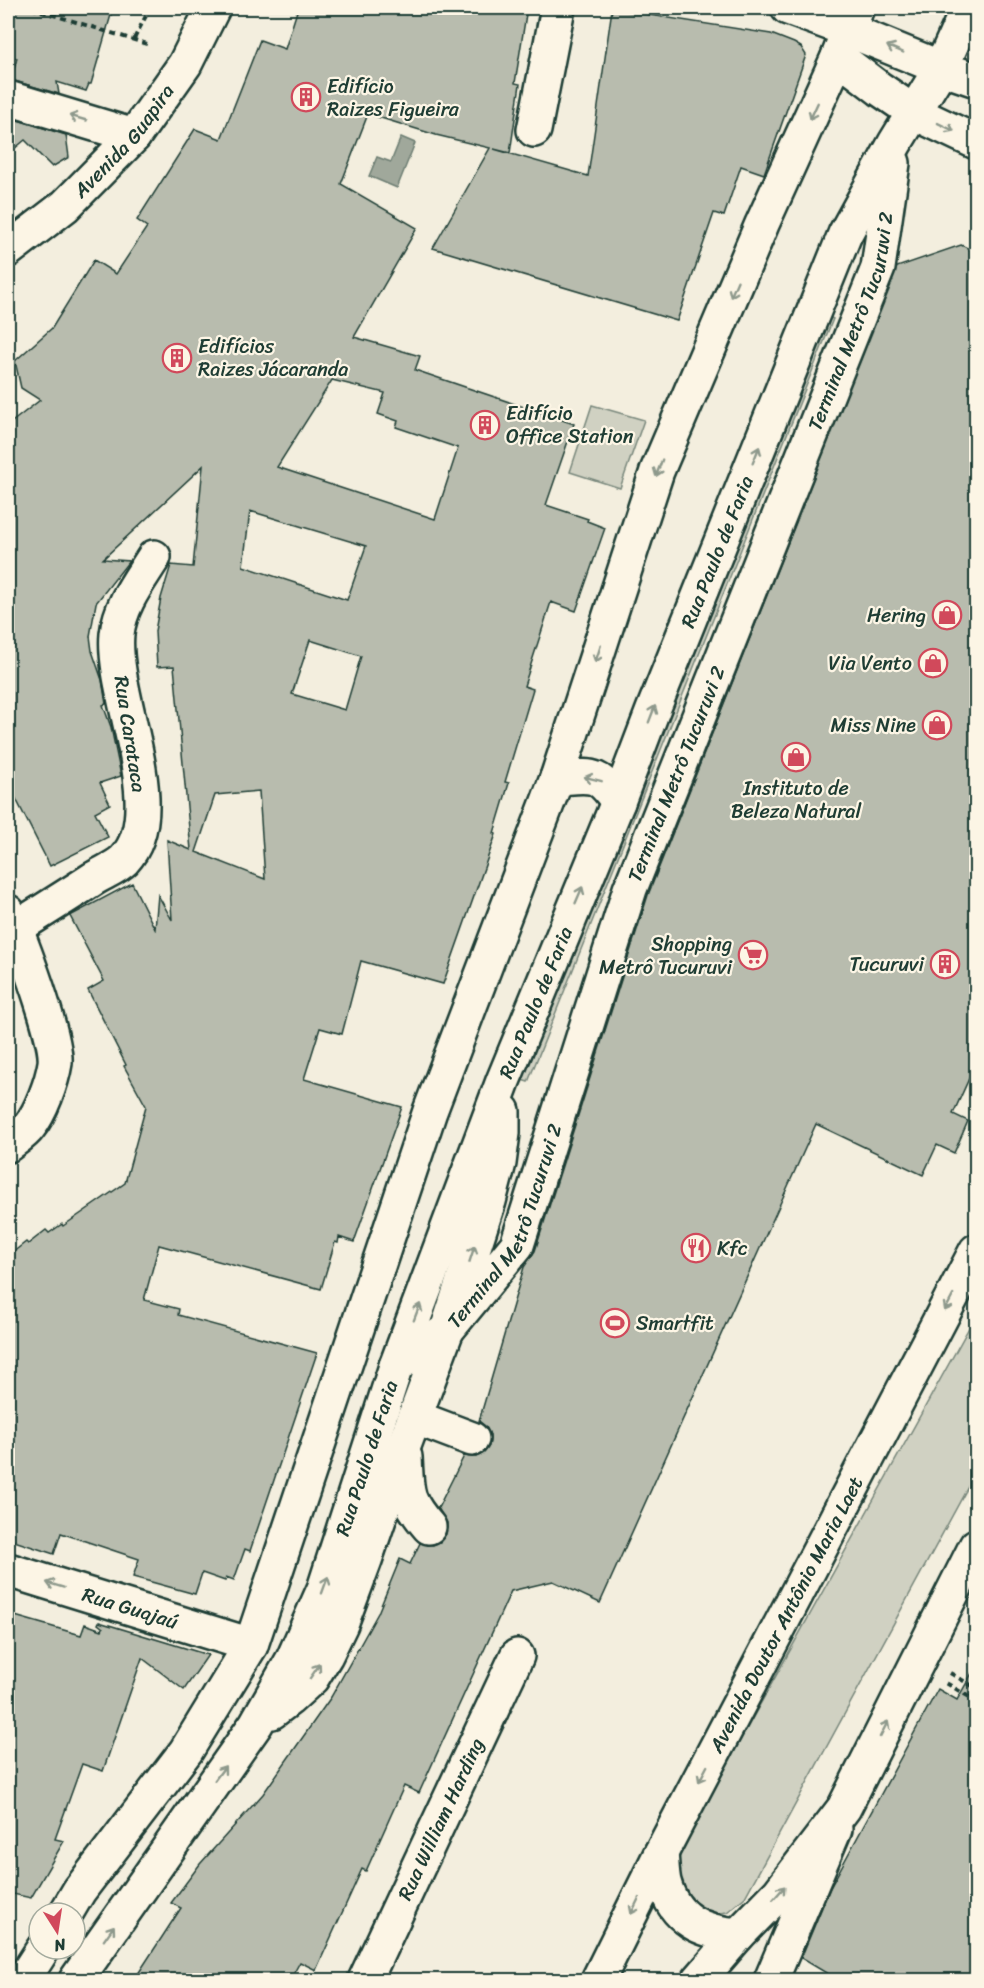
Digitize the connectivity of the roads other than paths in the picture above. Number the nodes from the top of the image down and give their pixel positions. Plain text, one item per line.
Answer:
1 (213, 8) edge
2 (558, 8) edge
3 (788, 8) edge
4 (968, 8) edge
5 (848, 32) edge
6 (941, 68) junction
7 (976, 80) edge
8 (8, 98) edge
9 (915, 113) junction
10 (534, 130) dead end
11 (134, 136) junction
12 (976, 142) edge
13 (895, 143) junction
14 (8, 250) edge
15 (154, 557) dead end
16 (557, 778) junction
17 (618, 802) junction
18 (12, 920) edge
19 (503, 1081) junction
20 (8, 1145) edge
21 (976, 1251) edge
22 (447, 1330) junction
23 (396, 1366) junction
24 (410, 1430) junction
25 (472, 1439) dead end
26 (976, 1546) edge
27 (365, 1560) junction
28 (8, 1570) edge
29 (251, 1646) junction
30 (517, 1656) dead end
31 (256, 1724) junction
32 (844, 1808) junction
33 (662, 1853) junction
34 (73, 1901) edge
35 (738, 1935) junction
36 (35, 1961) edge
37 (23, 1980) edge
38 (75, 1980) edge
39 (365, 1980) edge
40 (598, 1980) edge
41 (699, 1980) edge
42 (773, 1980) edge

1 - 11 street, Avenida Guapira
2 - 10 street
3 - 5 street
4 - 6 street, Rua Paulo de Faria
6 -> 5 street
5 - 9 street
5 -> 16 street
6 - 7 street
6 - 9 street, Rua Paulo de Faria
11 -> 8 street
9 -> 12 street
9 - 13 street, Rua Paulo de Faria
11 - 14 street, Avenida Guapira
17 -> 13 street, Rua Paulo de Faria
13 - 22 street, Terminal Metrô Tucuruvi 2
15 - 18 street, Rua Carataca
17 -> 16 street
16 - 29 street
19 -> 17 street, Rua Paulo de Faria
18 - 20 street
22 -> 19 street
23 -> 19 street, Rua Paulo de Faria
21 -> 33 street, Avenida Doutor Antônio Maria Laet
22 - 23 street, Terminal Metrô Tucuruvi 2
22 - 24 street
31 -> 23 street, Rua Paulo de Faria
24 - 25 street
24 - 27 street
24 - 27 street
32 -> 26 street
31 -> 27 street
29 -> 28 street, Rua Guajaú
29 - 34 street
30 - 39 street, Rua William Harding
38 -> 31 street, Rua Paulo de Faria
35 -> 32 street
32 - 42 street
33 - 35 street
33 -> 40 street, Avenida Doutor Antônio Maria Laet
35 - 41 street
36 - 37 street

